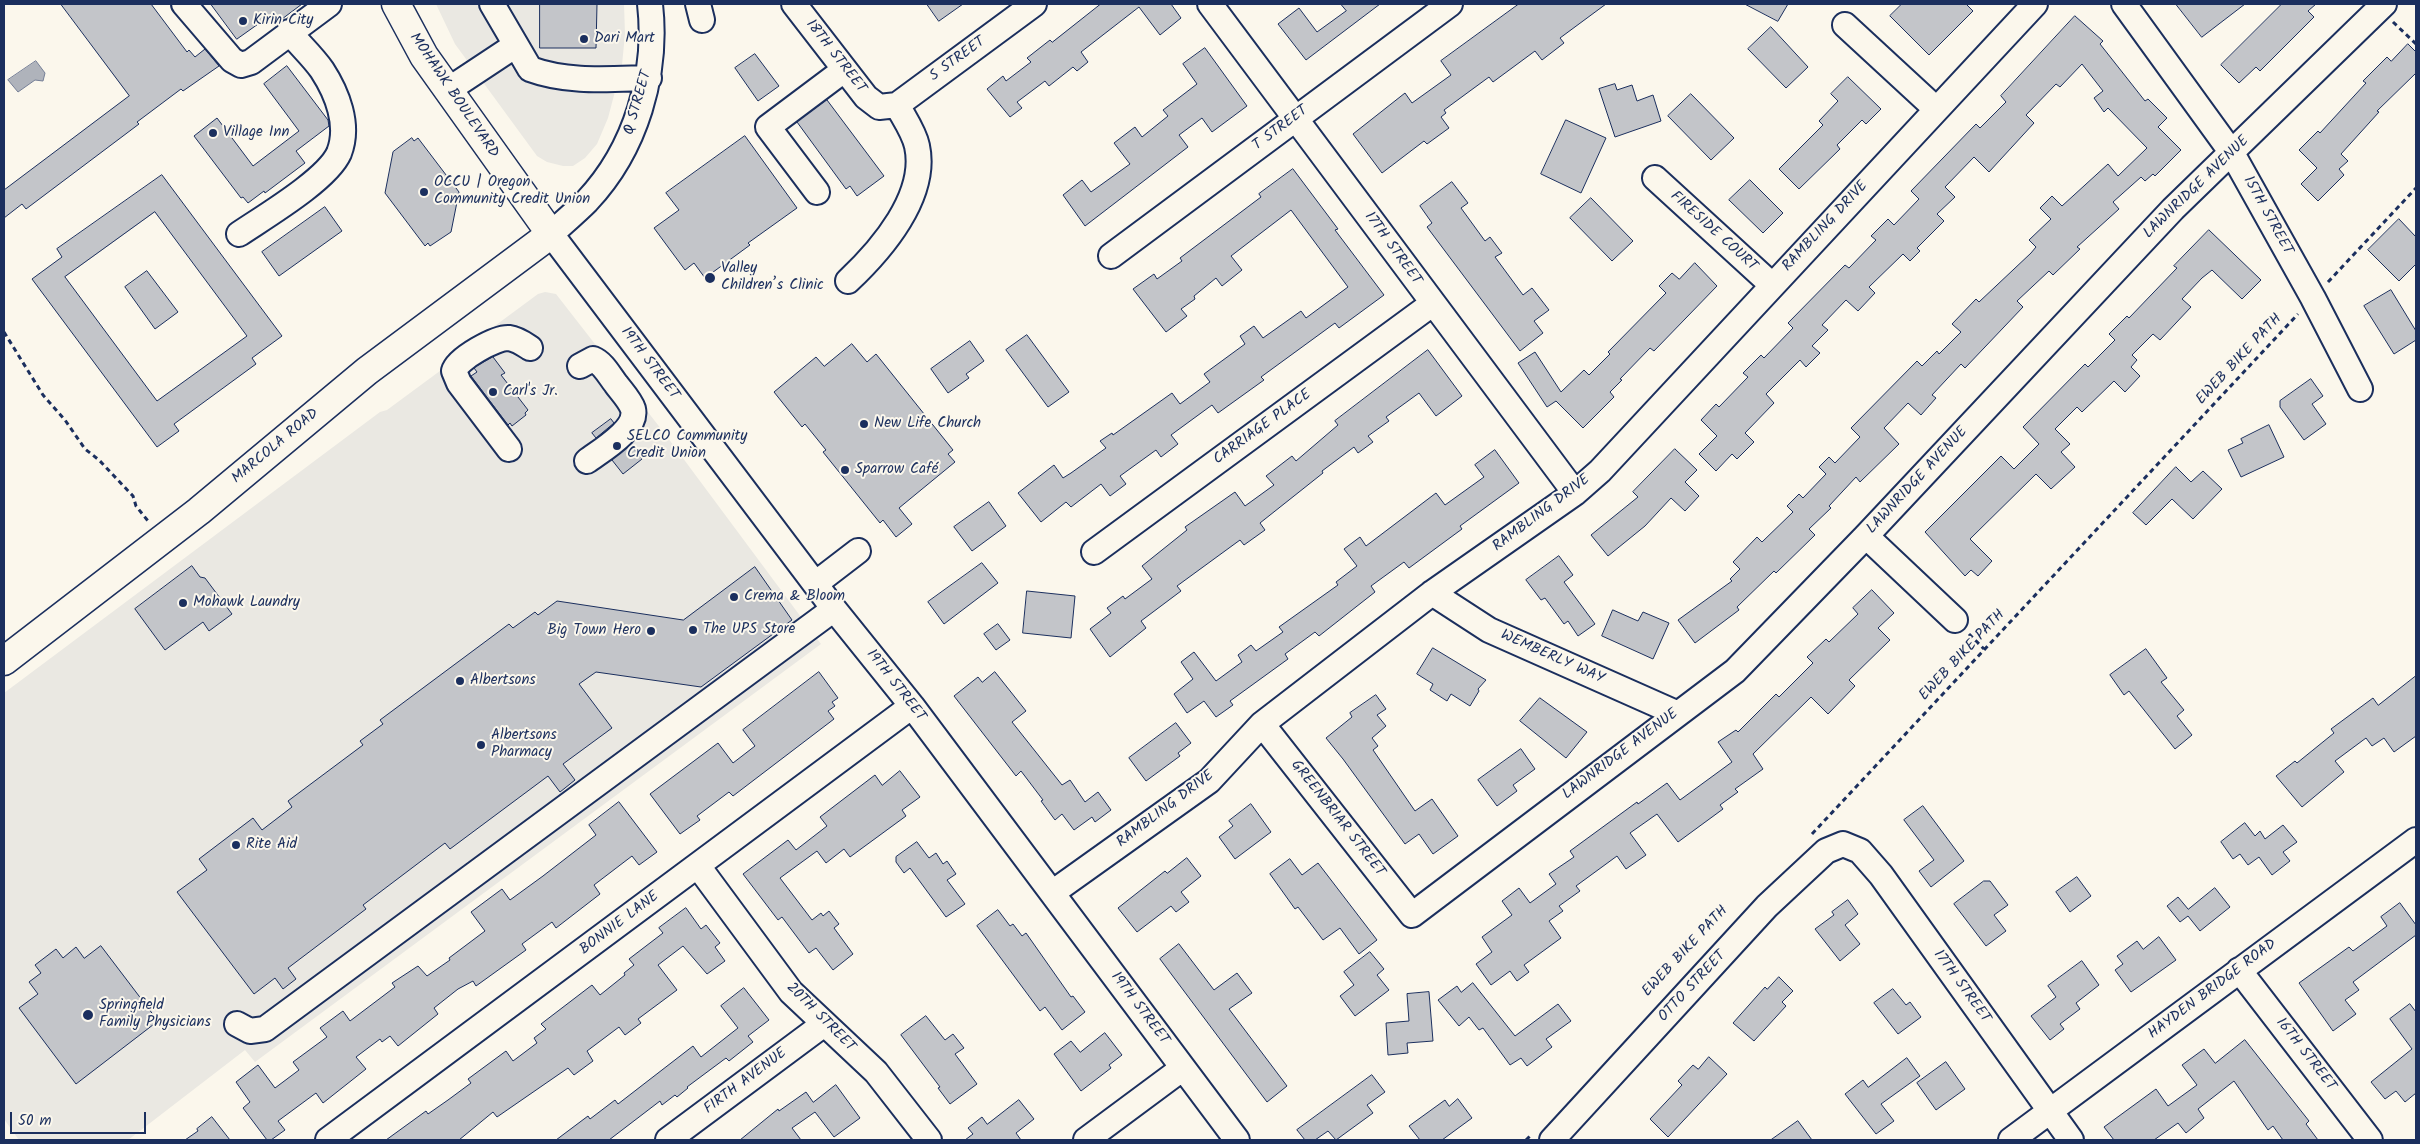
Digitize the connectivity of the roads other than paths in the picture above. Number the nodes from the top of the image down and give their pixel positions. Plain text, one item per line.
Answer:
1 (184, 4) edge
2 (329, 4) edge
3 (396, 4) edge
4 (492, 4) edge
5 (651, 4) edge
6 (794, 4) edge
7 (1034, 4) edge
8 (1210, 4) edge
9 (1450, 4) edge
10 (2035, 4) edge
11 (2124, 4) edge
12 (2382, 7) edge
13 (1845, 25) dead end
14 (289, 32) junction
15 (516, 45) junction
16 (844, 70) junction
17 (649, 78) junction
18 (448, 90) junction
19 (888, 106) junction
20 (1936, 109) junction
21 (1295, 118) junction
22 (2232, 153) junction
23 (1654, 178) dead end
24 (817, 192) dead end
25 (239, 234) dead end
26 (551, 234) junction
27 (1111, 256) dead end
28 (848, 281) dead end
29 (1772, 285) junction
30 (1432, 304) junction
31 (530, 353) dead end
32 (580, 366) dead end
33 (2360, 389) dead end
34 (509, 449) dead end
35 (586, 461) dead end
36 (1575, 493) junction
37 (1866, 536) junction
38 (858, 551) dead end
39 (1094, 552) dead end
40 (815, 584) junction
41 (1432, 593) junction
42 (834, 609) junction
43 (1955, 620) dead end
44 (4, 661) edge
45 (912, 706) junction
46 (1676, 714) junction
47 (1262, 724) junction
48 (2416, 840) edge
49 (1843, 844) joint
50 (698, 866) junction
51 (1052, 893) junction
52 (1412, 915) joint
53 (2239, 970) junction
54 (237, 1024) dead end
55 (824, 1024) junction
56 (1183, 1068) junction
57 (2050, 1111) junction
58 (1542, 1137) edge
59 (328, 1140) edge
60 (668, 1140) edge
61 (929, 1140) edge
62 (1086, 1140) edge
63 (1238, 1140) edge
64 (2010, 1140) edge
65 (2071, 1140) edge
66 (2370, 1140) edge

1 - 14 street
2 - 14 street
3 - 18 main road, MOHAWK BOULEVARD
4 - 15 street
5 - 17 street, Q STREET
6 - 16 street, 18TH STREET
7 - 19 street, S STREET
8 - 21 street, 17TH STREET
9 - 21 street, T STREET
10 - 20 street, RAMBLING DRIVE
11 - 22 street, 15TH STREET
12 - 22 street, LAWNRIDGE AVENUE
13 - 20 street
14 - 25 street
15 - 17 street
15 - 18 street
16 - 19 street, 18TH STREET
16 - 24 street
17 - 26 street, Q STREET
18 - 26 main road, MOHAWK BOULEVARD
19 - 28 street
20 - 29 street, RAMBLING DRIVE
21 - 27 street, T STREET
21 - 30 street, 17TH STREET
22 - 33 street, 15TH STREET
22 - 37 street, LAWNRIDGE AVENUE
23 - 29 street, FIRESIDE COURT
26 - 40 street, 19TH STREET
26 - 44 main road, MARCOLA ROAD
29 - 36 street, RAMBLING DRIVE
30 - 36 street, 17TH STREET
30 - 39 street, CARRIAGE PLACE
31 - 34 street
32 - 35 street
36 - 41 street, RAMBLING DRIVE
37 - 43 street
37 - 46 street, LAWNRIDGE AVENUE
38 - 40 street
40 - 42 street, 19TH STREET
41 - 46 street, WEMBERLY WAY
41 - 47 street, RAMBLING DRIVE
42 - 45 street, 19TH STREET
42 - 54 street
45 - 50 street, BONNIE LANE
45 - 51 street, 19TH STREET
46 - 52 street, LAWNRIDGE AVENUE
47 - 51 street, RAMBLING DRIVE
47 - 52 street, GREENBRIAR STREET
48 - 53 street, HAYDEN BRIDGE ROAD
49 - 57 street, 17TH STREET
49 - 58 street, OTTO STREET
50 - 55 street, 20TH STREET
50 - 59 street, BONNIE LANE
51 - 56 street, 19TH STREET
53 - 57 street, HAYDEN BRIDGE ROAD
53 - 66 street, 16TH STREET
55 - 60 street, FIRTH AVENUE
55 - 61 street, 20TH STREET
56 - 62 street
56 - 63 street, 19TH STREET
57 - 64 street, HAYDEN BRIDGE ROAD
57 - 65 street, 17TH STREET

